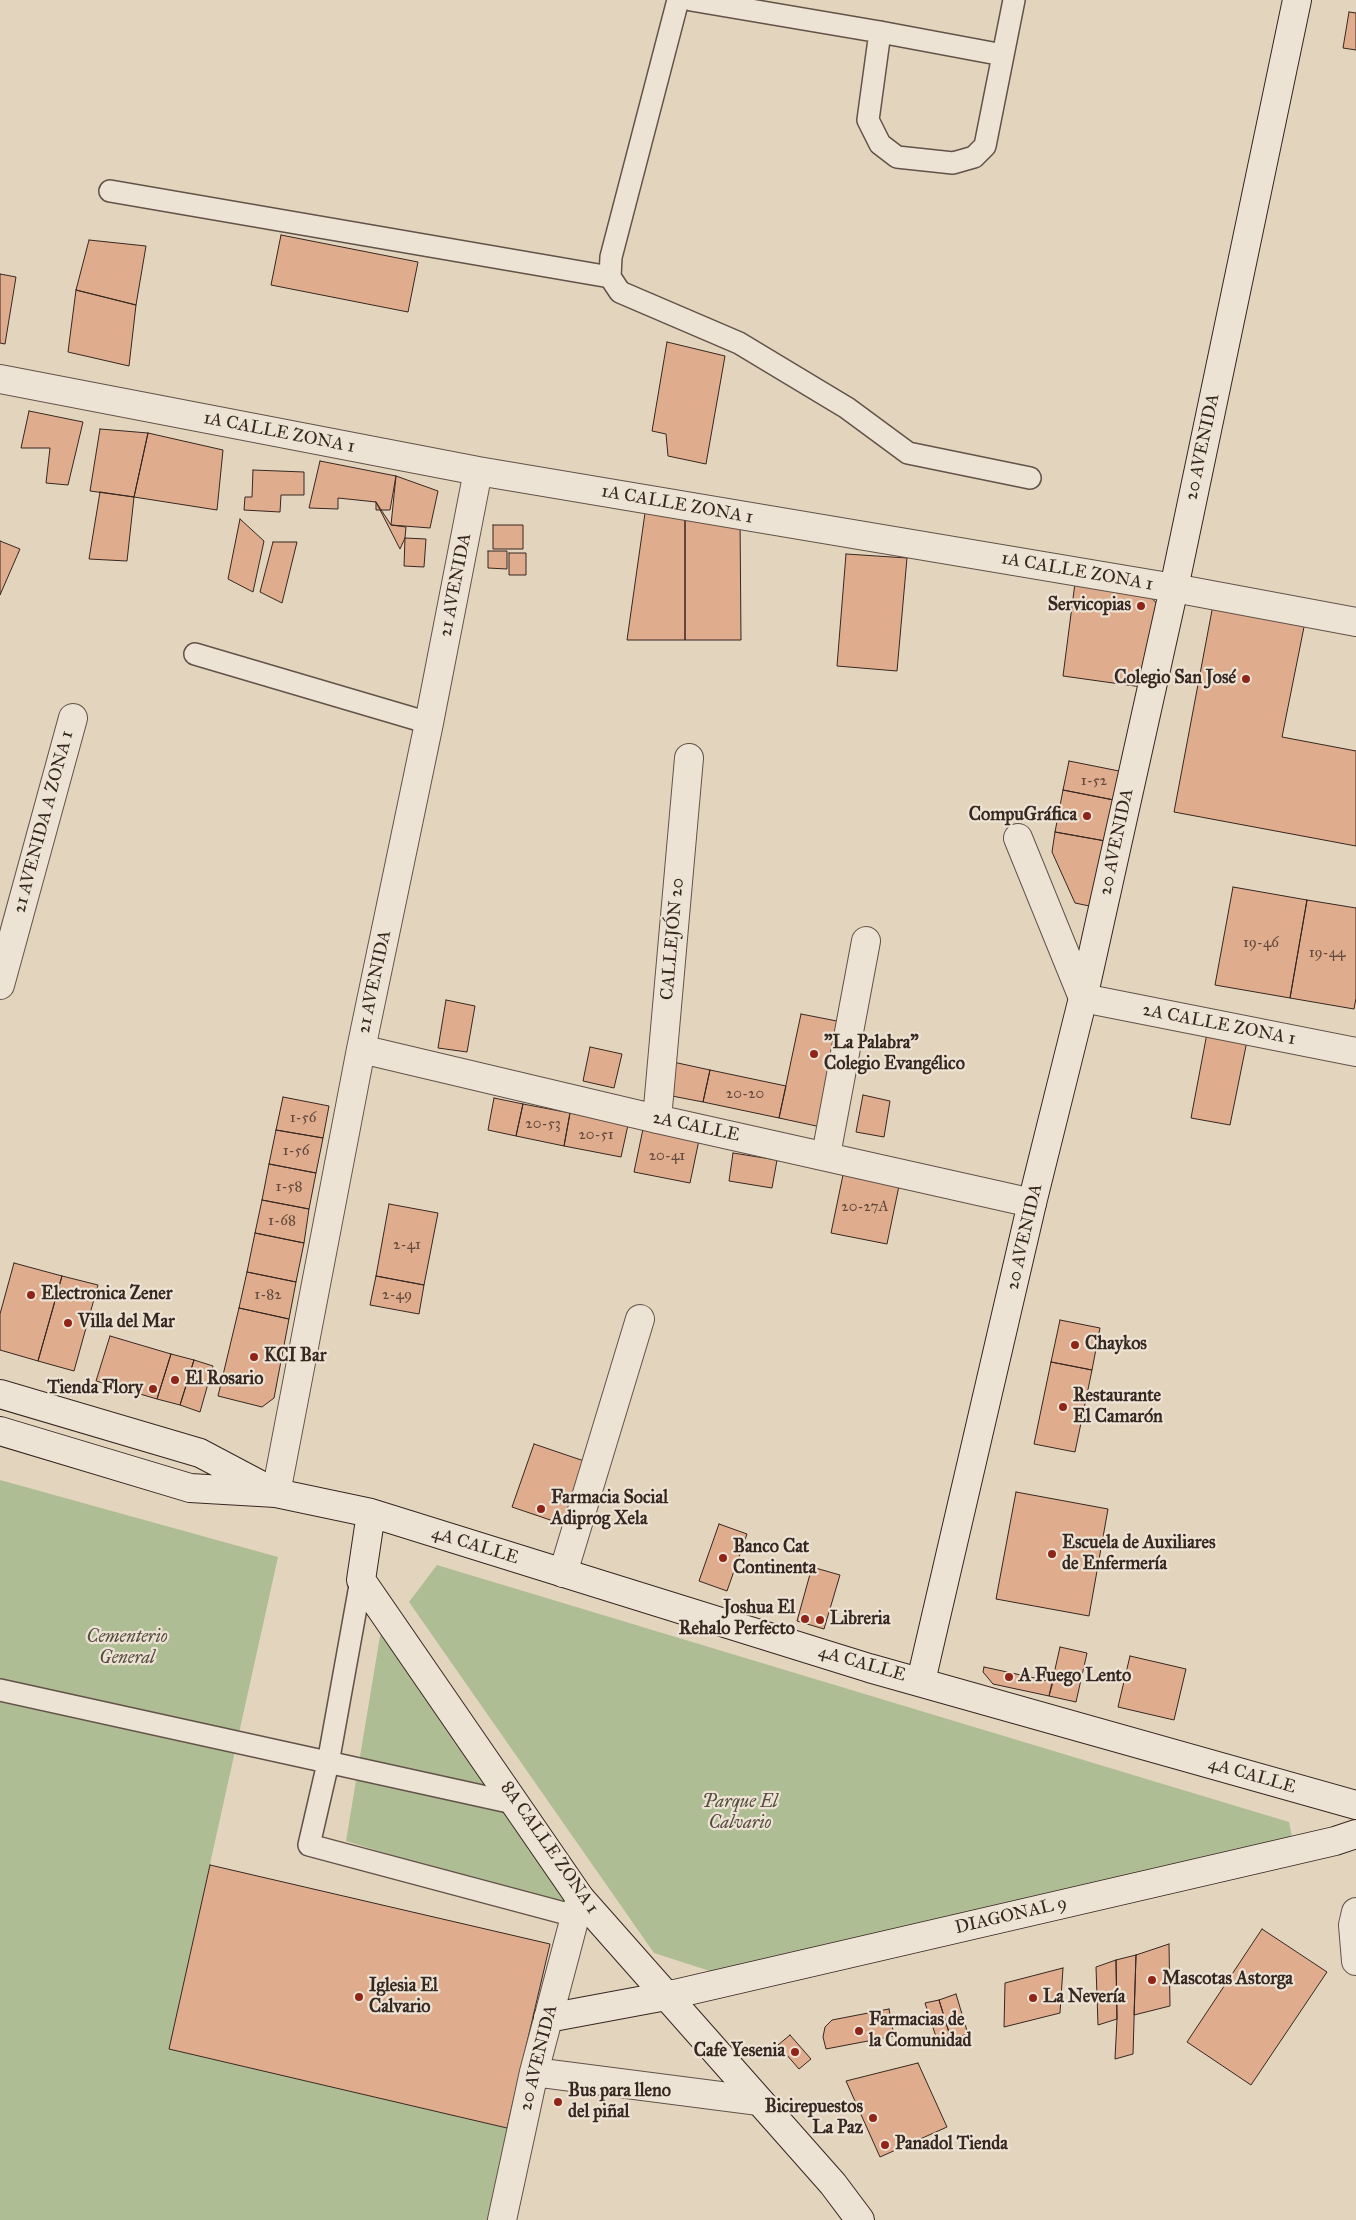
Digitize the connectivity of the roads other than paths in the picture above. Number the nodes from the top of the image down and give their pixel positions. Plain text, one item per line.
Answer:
1 (678, 0) edge
2 (691, 0) edge
3 (1014, 0) edge
4 (1297, 0) edge
5 (880, 32) junction
6 (1002, 55) junction
7 (110, 191) dead end
8 (610, 276) junction
9 (0, 379) edge
10 (478, 471) junction
11 (1030, 478) dead end
12 (1174, 588) junction
13 (1356, 622) edge
14 (195, 654) dead end
15 (73, 718) dead end
16 (429, 723) junction
17 (689, 758) dead end
18 (1018, 838) dead end
19 (866, 941) dead end
20 (0, 985) edge
21 (1083, 998) junction
22 (360, 1049) junction
23 (1356, 1052) edge
24 (658, 1119) junction
25 (826, 1155) junction
26 (1032, 1203) junction
27 (640, 1319) dead end
28 (0, 1394) edge
29 (0, 1431) edge
30 (276, 1493) junction
31 (371, 1513) junction
32 (563, 1573) junction
33 (361, 1580) junction
34 (921, 1681) junction
35 (0, 1690) edge
36 (328, 1763) junction
37 (518, 1804) junction
38 (1356, 1805) edge
39 (1356, 1834) edge
40 (578, 1907) junction
41 (1356, 1912) edge
42 (1356, 1962) edge
43 (666, 1996) junction
44 (548, 2018) junction
45 (534, 2072) junction
46 (759, 2101) junction
47 (502, 2220) edge
48 (860, 2220) edge

1 - 8 lane
2 - 5 lane
3 - 6 lane
4 - 12 street, 20 AVENIDA
5 - 6 lane
5 - 6 lane
7 - 8 lane
8 - 11 lane
9 - 10 street, 1A CALLE ZONA 1
10 - 12 street, 1A CALLE ZONA 1
10 - 16 street, 21 AVENIDA
12 - 13 street, 1A CALLE ZONA 1
12 - 21 street, 20 AVENIDA
14 - 16 lane
15 - 20 street, 21 AVENIDA A ZONA 1
16 - 22 street, 21 AVENIDA
17 - 24 street, CALLEJÓN 20
18 - 21 street
19 - 25 street
21 - 23 street, 2A CALLE ZONA 1
21 - 26 street, 20 AVENIDA
22 - 24 street, 2A CALLE
22 - 30 street, 21 AVENIDA
24 - 25 street, 2A CALLE
25 - 26 street, 2A CALLE
26 - 34 street, 20 AVENIDA
27 - 32 street
28 - 30 street
29 - 30 street
30 - 31 street, 4A CALLE
31 - 32 street, 4A CALLE
31 - 33 street
32 - 34 street, 4A CALLE
33 - 36 lane
33 - 37 street, 8A CALLE ZONA 1
34 - 38 street, 4A CALLE
35 - 36 lane
36 - 37 lane
36 - 40 lane
37 - 40 street, 8A CALLE ZONA 1
39 - 43 street, DIAGONAL 9
40 - 43 street, 8A CALLE ZONA 1
40 - 44 street, 20 AVENIDA
41 - 42 street
43 - 44 street, DIAGONAL 9
43 - 46 street, 8A CALLE ZONA 1
44 - 45 street, 20 AVENIDA
45 - 46 street
45 - 47 street, 20 AVENIDA
46 - 48 street, 8A CALLE ZONA 1

